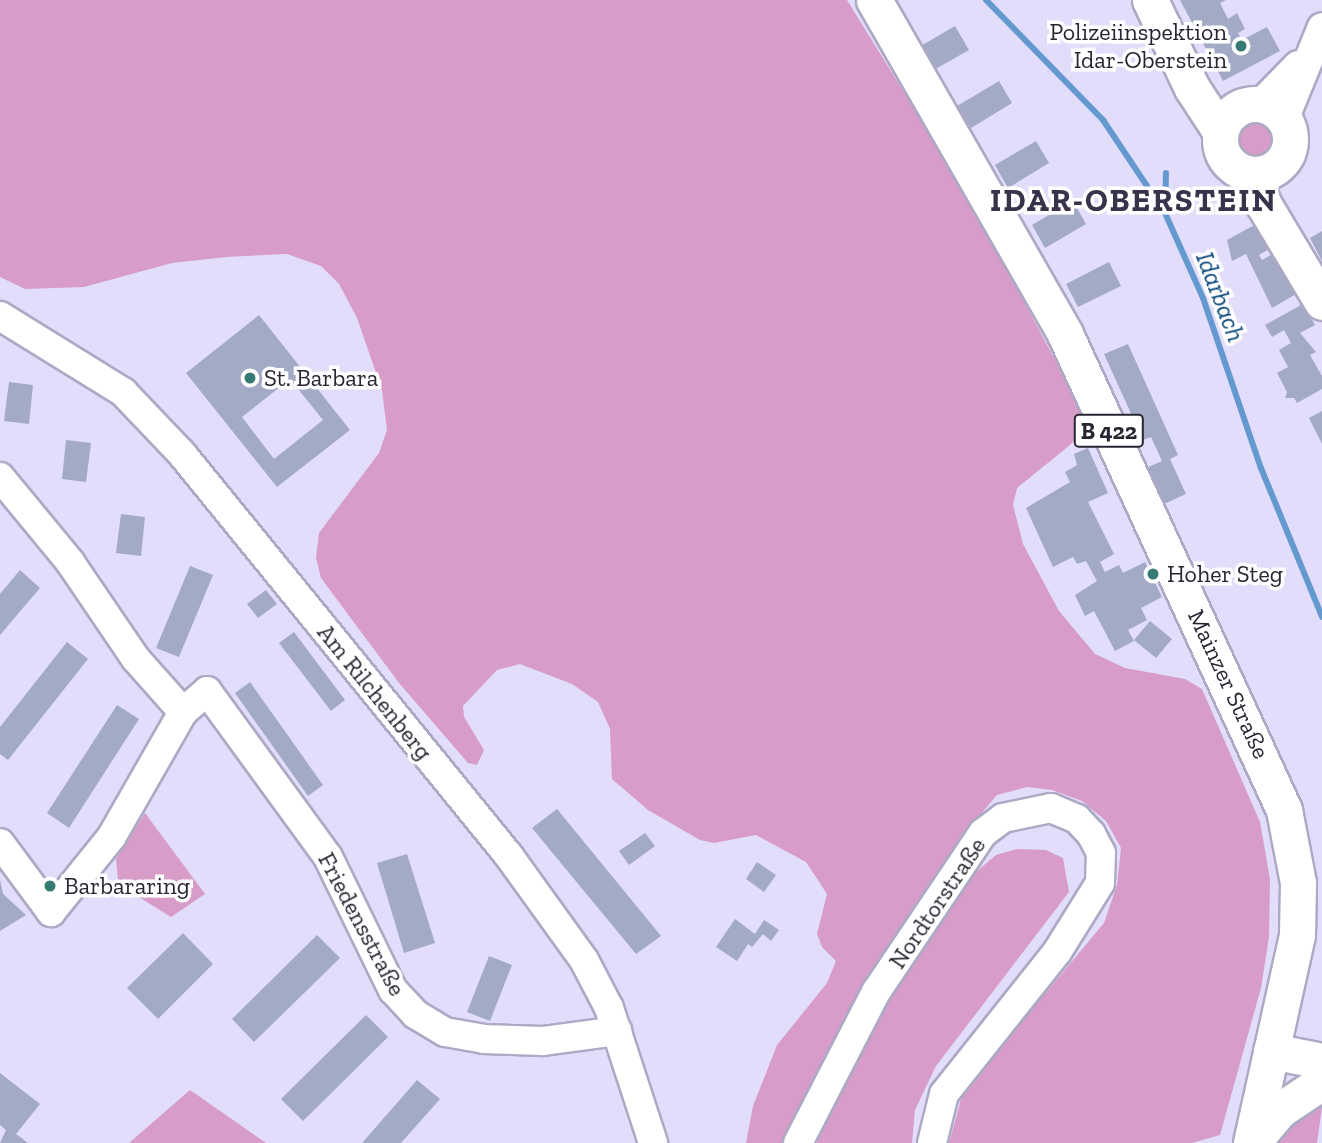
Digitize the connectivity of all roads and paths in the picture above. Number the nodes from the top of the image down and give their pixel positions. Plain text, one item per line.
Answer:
1 (874, 0) edge
2 (1150, 0) edge
3 (1322, 27) edge
4 (1251, 116) junction
5 (1266, 169) junction
6 (1322, 302) edge
7 (0, 316) edge
8 (0, 477) edge
9 (183, 712) junction
10 (0, 843) edge
11 (617, 1031) junction
12 (1271, 1051) junction
13 (1320, 1076) edge
14 (653, 1143) edge
15 (798, 1143) edge
16 (932, 1143) edge
17 (1252, 1143) edge

1 - 12 main road, Mainzer Straße / B 422
2 - 4 main road
3 - 4 street
4 - 5 main road
4 - 5 main road
5 - 6 main road
7 - 11 street, Am Rilchenberg
8 - 9 street
9 - 10 street
9 - 11 street, Friedensstraße
11 - 14 street, Am Rilchenberg
12 - 13 main road
12 - 17 main road, Mainzer Straße / B 422
13 - 17 main road
15 - 16 street, Nordtorstraße

